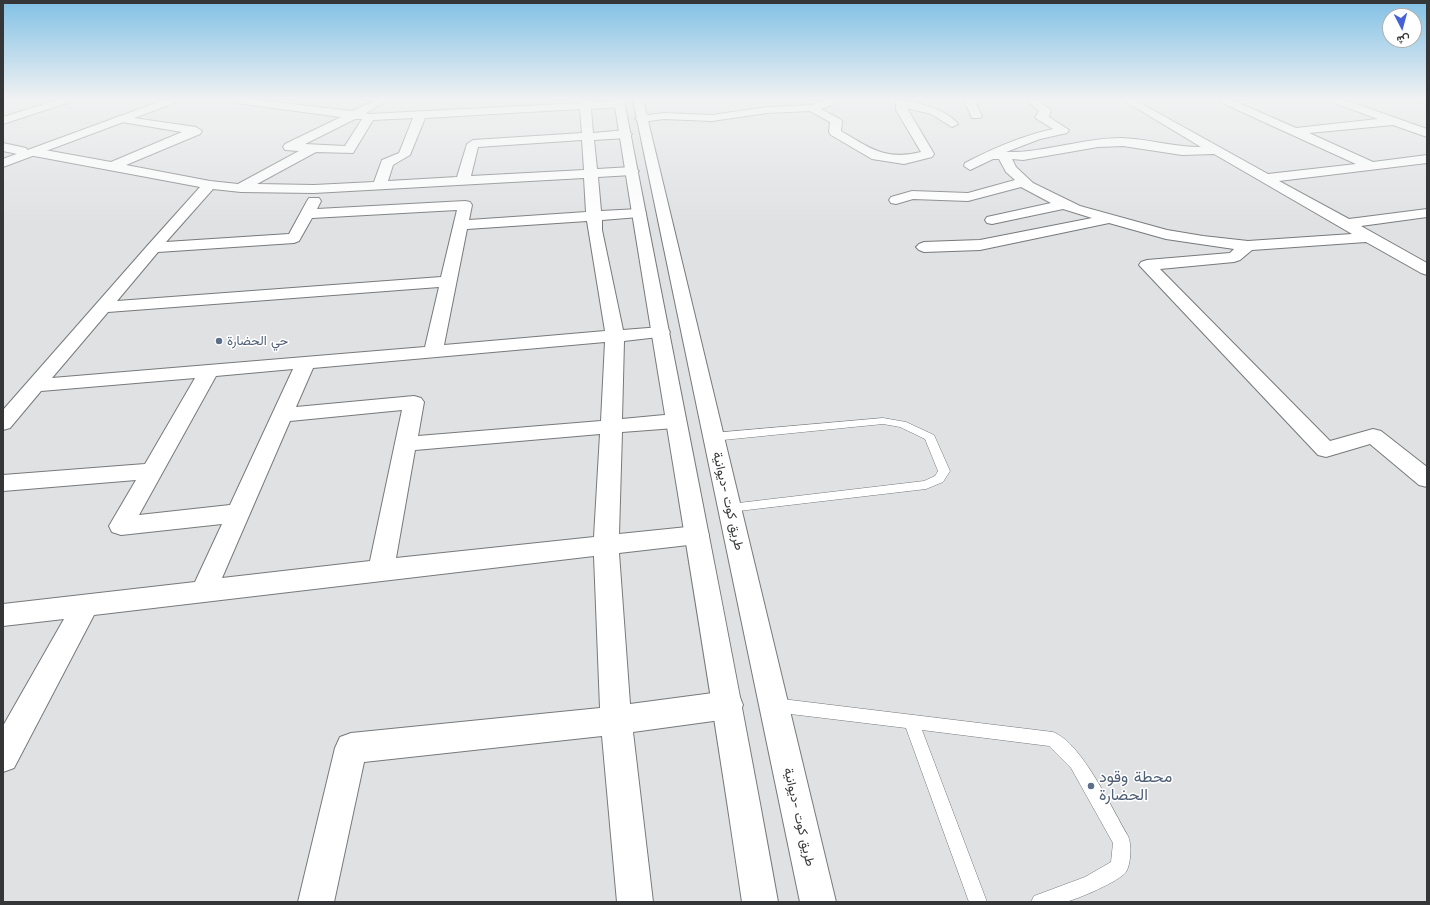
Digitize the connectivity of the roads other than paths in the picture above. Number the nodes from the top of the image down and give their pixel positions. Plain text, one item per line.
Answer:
1 (51, 142) edge
2 (53, 142) edge
3 (169, 142) edge
4 (299, 142) edge
5 (353, 142) edge
6 (409, 142) edge
7 (502, 142) edge
8 (588, 142) edge
9 (631, 142) edge
10 (637, 142) edge
11 (851, 142) edge
12 (921, 142) edge
13 (1019, 142) edge
14 (1108, 142) edge
15 (1125, 142) edge
16 (1203, 142) edge
17 (1319, 142) edge
18 (3, 147) edge
19 (314, 148) junction
20 (1217, 150) junction
21 (28, 151) junction
22 (989, 155) junction
23 (1004, 156) junction
24 (3, 158) edge
25 (1427, 159) edge
26 (3, 164) edge
27 (970, 166) dead end
28 (1372, 166) junction
29 (111, 167) junction
30 (632, 171) junction
31 (591, 173) junction
32 (1267, 178) junction
33 (463, 180) junction
34 (1024, 182) junction
35 (210, 185) junction
36 (380, 185) junction
37 (241, 188) junction
38 (321, 188) junction
39 (896, 200) dead end
40 (1064, 204) junction
41 (639, 213) junction
42 (1427, 213) edge
43 (307, 214) junction
44 (594, 216) junction
45 (1108, 218) junction
46 (992, 220) dead end
47 (1347, 224) junction
48 (461, 225) junction
49 (1370, 238) junction
50 (1248, 246) junction
51 (153, 248) junction
52 (924, 248) dead end
53 (1427, 270) edge
54 (448, 281) junction
55 (102, 307) junction
56 (661, 332) junction
57 (615, 336) junction
58 (433, 352) junction
59 (306, 362) junction
60 (209, 371) junction
61 (34, 386) junction
62 (282, 415) junction
63 (675, 421) junction
64 (3, 423) edge
65 (611, 427) junction
66 (713, 437) junction
67 (407, 444) junction
68 (152, 471) junction
69 (1427, 479) edge
70 (3, 483) edge
71 (730, 508) junction
72 (238, 513) junction
73 (697, 535) junction
74 (606, 544) junction
75 (381, 570) junction
76 (204, 590) junction
77 (86, 604) junction
78 (3, 615) edge
79 (728, 705) junction
80 (774, 705) junction
81 (616, 720) junction
82 (912, 721) junction
83 (3, 757) edge
84 (316, 902) edge
85 (635, 902) edge
86 (760, 902) edge
87 (818, 902) edge
88 (978, 902) edge
89 (1040, 902) edge

1 - 21 street
2 - 21 street
3 - 29 street
4 - 19 street
5 - 19 street
6 - 36 street
7 - 33 street
8 - 31 street
9 - 30 street
10 - 66 street, طريق كوت -ديوانية
11 - 12 street
13 - 22 street
14 - 23 street
15 - 20 street
16 - 20 street
17 - 28 street
18 - 21 street
19 - 37 street
20 - 32 street
21 - 24 street
21 - 26 street
21 - 29 street
22 - 23 street
22 - 27 street
23 - 34 street
25 - 28 street
28 - 32 street
29 - 35 street
30 - 31 street
30 - 41 street
31 - 33 street
31 - 44 street
32 - 47 street
33 - 36 street
34 - 39 street
34 - 40 street
35 - 37 street
35 - 51 street
36 - 38 street
37 - 38 street
38 - 43 street
40 - 45 street
40 - 46 street
41 - 44 street
41 - 56 street
42 - 47 street
43 - 48 street
43 - 51 street
44 - 48 street
44 - 57 street
45 - 50 street
45 - 52 street
47 - 49 street
48 - 54 street
49 - 50 street
49 - 53 street
50 - 69 street
51 - 55 street
54 - 55 street
54 - 58 street
55 - 61 street
56 - 57 street
56 - 63 street
57 - 58 street
57 - 65 street
58 - 59 street
59 - 60 street
59 - 62 street
60 - 61 street
60 - 68 street
61 - 64 street
62 - 67 street
62 - 72 street
63 - 65 street
63 - 73 street
65 - 67 street
65 - 74 street
66 - 71 street, طريق كوت -ديوانية
66 - 71 lane
67 - 75 street
68 - 70 street
68 - 72 street
71 - 80 street, طريق كوت -ديوانية
72 - 76 street
73 - 74 street
73 - 79 street
74 - 75 street
74 - 81 street
75 - 76 street
76 - 77 street
77 - 78 street
77 - 83 street
79 - 81 street
79 - 86 street
80 - 82 lane
80 - 87 street, طريق كوت -ديوانية
81 - 84 street
81 - 85 street
82 - 88 lane
82 - 89 lane

